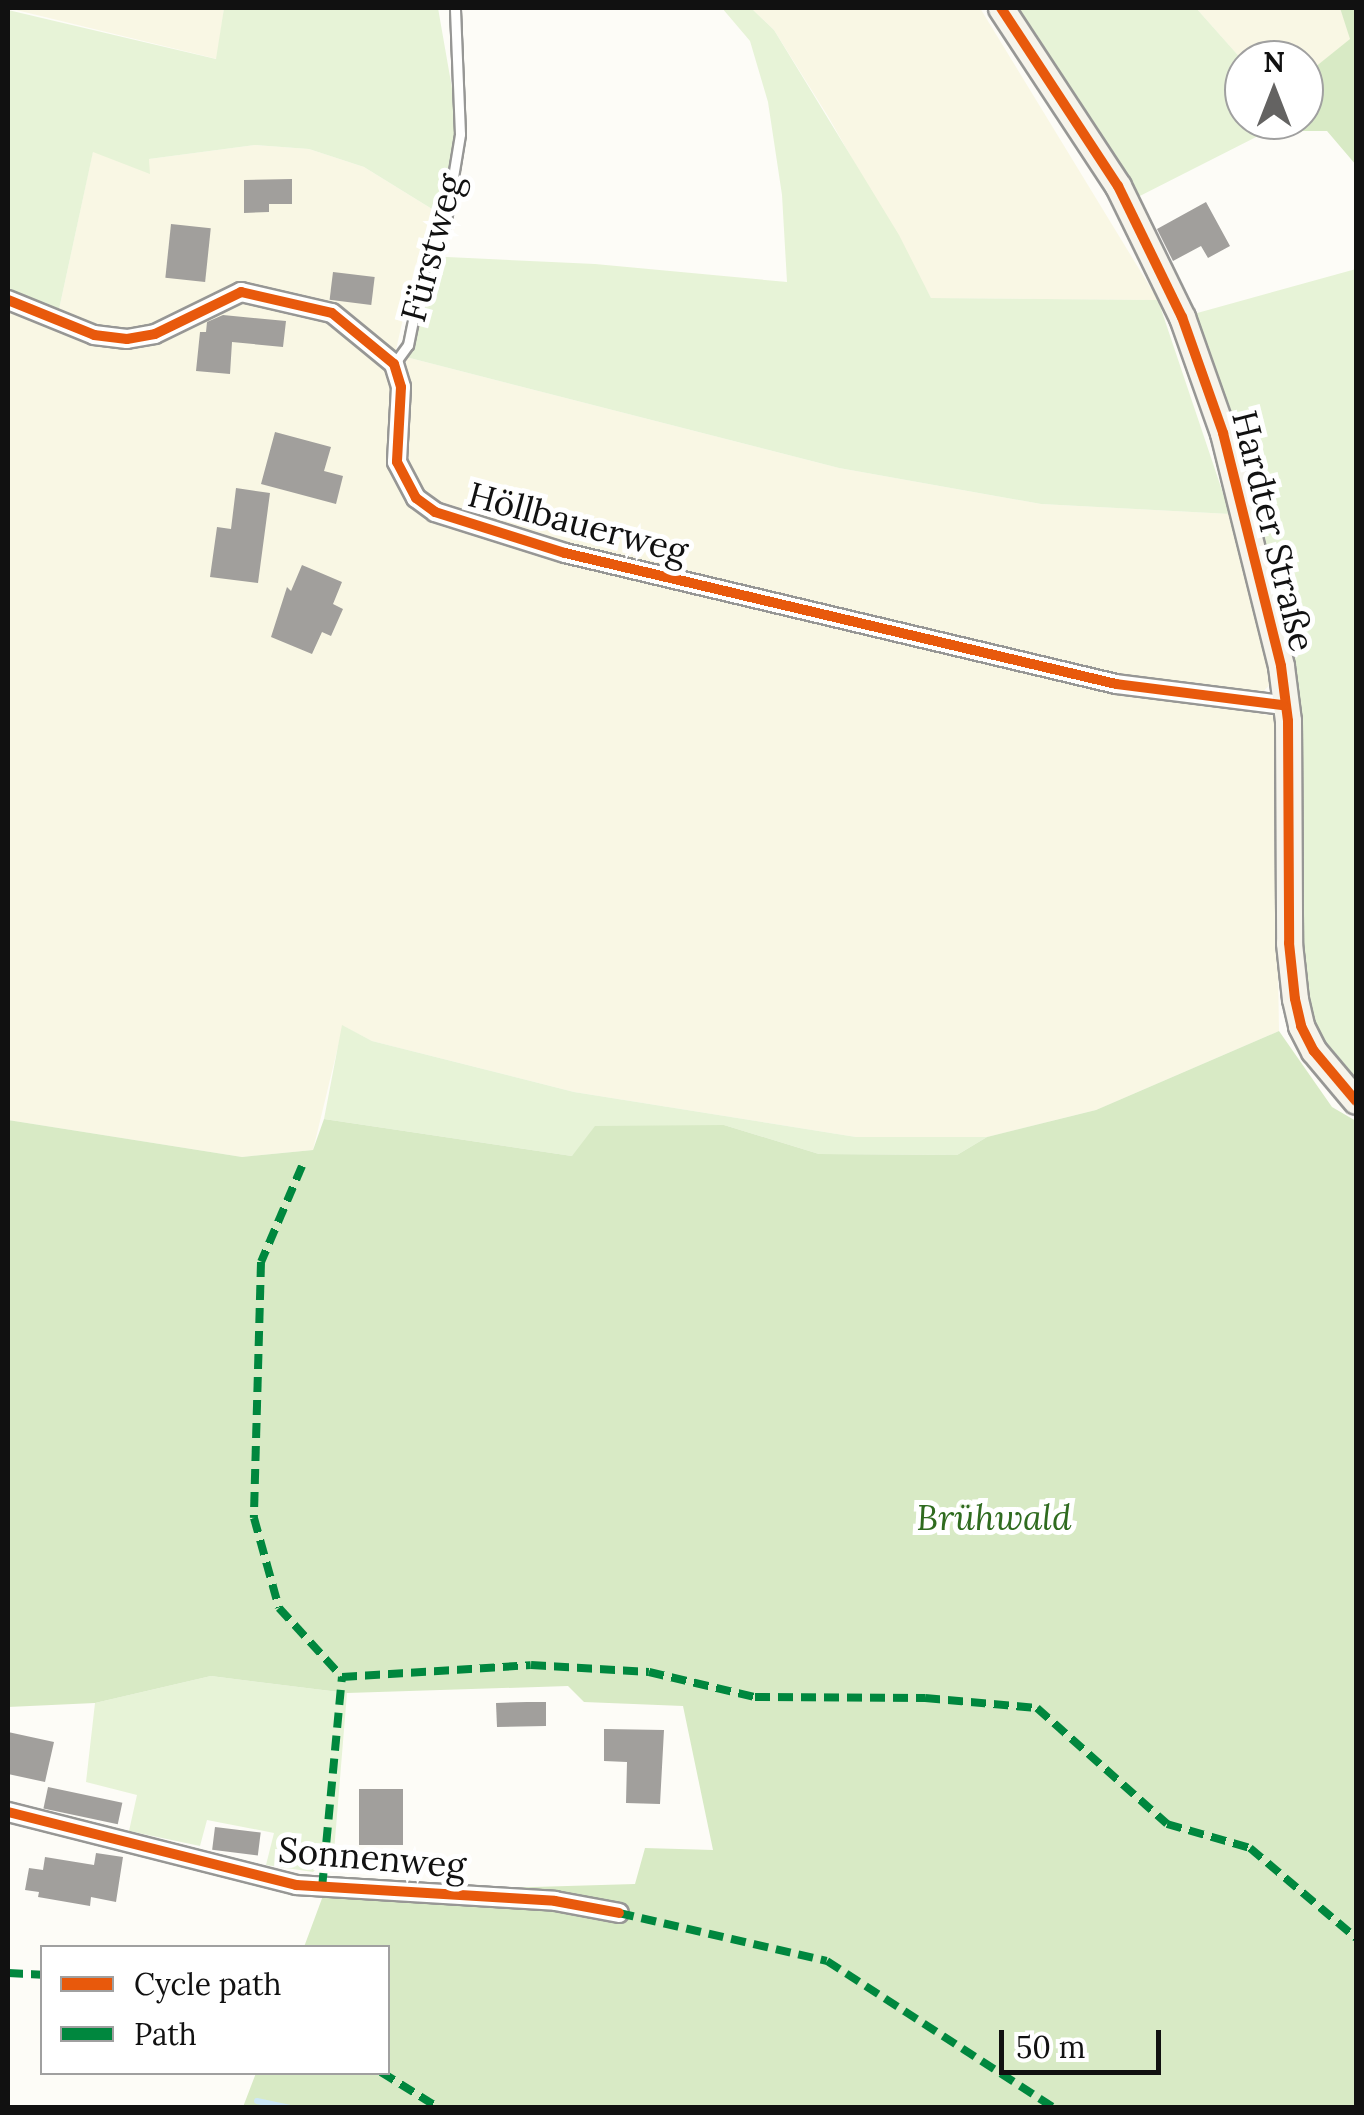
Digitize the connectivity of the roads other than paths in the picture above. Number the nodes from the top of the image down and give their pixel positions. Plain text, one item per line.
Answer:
1 (454, 8) edge
2 (1001, 8) edge
3 (8, 300) edge
4 (394, 364) junction
5 (1283, 705) junction
6 (1356, 1101) edge
7 (8, 1812) edge
8 (619, 1912) dead end

1 - 4 lane, Fürstweg
2 - 5 street, Hardter Straße
3 - 4 street
4 - 5 street, Höllbauerweg
5 - 6 street, Hardter Straße
7 - 8 street, Sonnenweg

